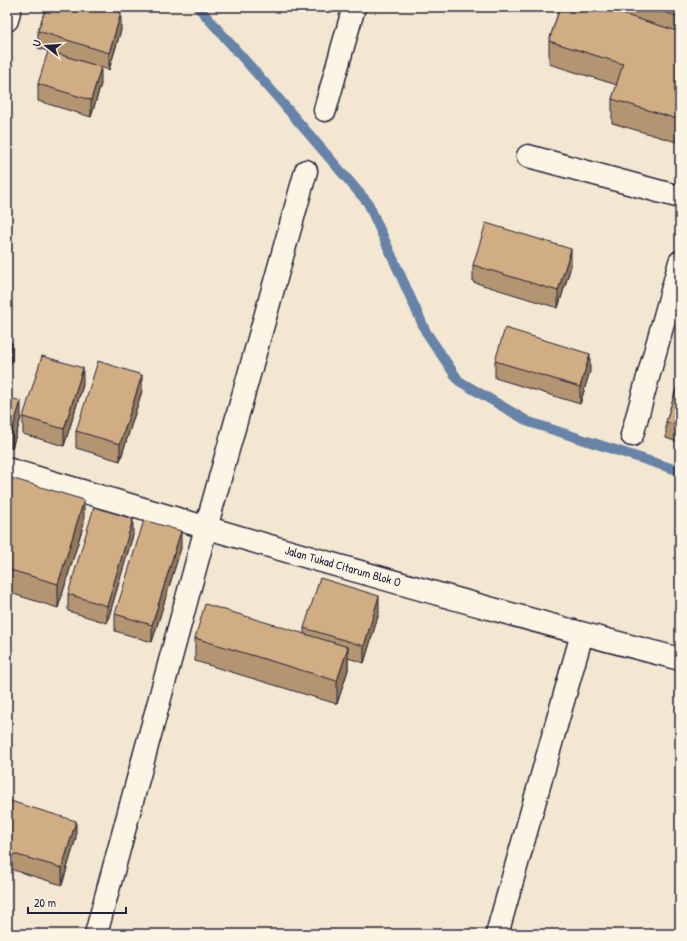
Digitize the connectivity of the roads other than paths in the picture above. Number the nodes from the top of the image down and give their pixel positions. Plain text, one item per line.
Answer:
1 (10, 7) edge
2 (354, 7) edge
3 (7, 20) edge
4 (324, 110) dead end
5 (528, 156) dead end
6 (306, 171) dead end
7 (680, 197) edge
8 (680, 262) edge
9 (632, 435) dead end
10 (7, 469) edge
11 (206, 528) junction
12 (582, 634) junction
13 (680, 659) edge
14 (96, 934) edge
15 (497, 934) edge

1 - 3 street
2 - 4 street
5 - 7 street
6 - 11 street
8 - 9 street
10 - 11 street, Jalan Tukad Citarum Blok O
11 - 12 street, Jalan Tukad Citarum Blok O
11 - 14 street
12 - 13 street, Jalan Tukad Citarum Blok O
12 - 15 street

